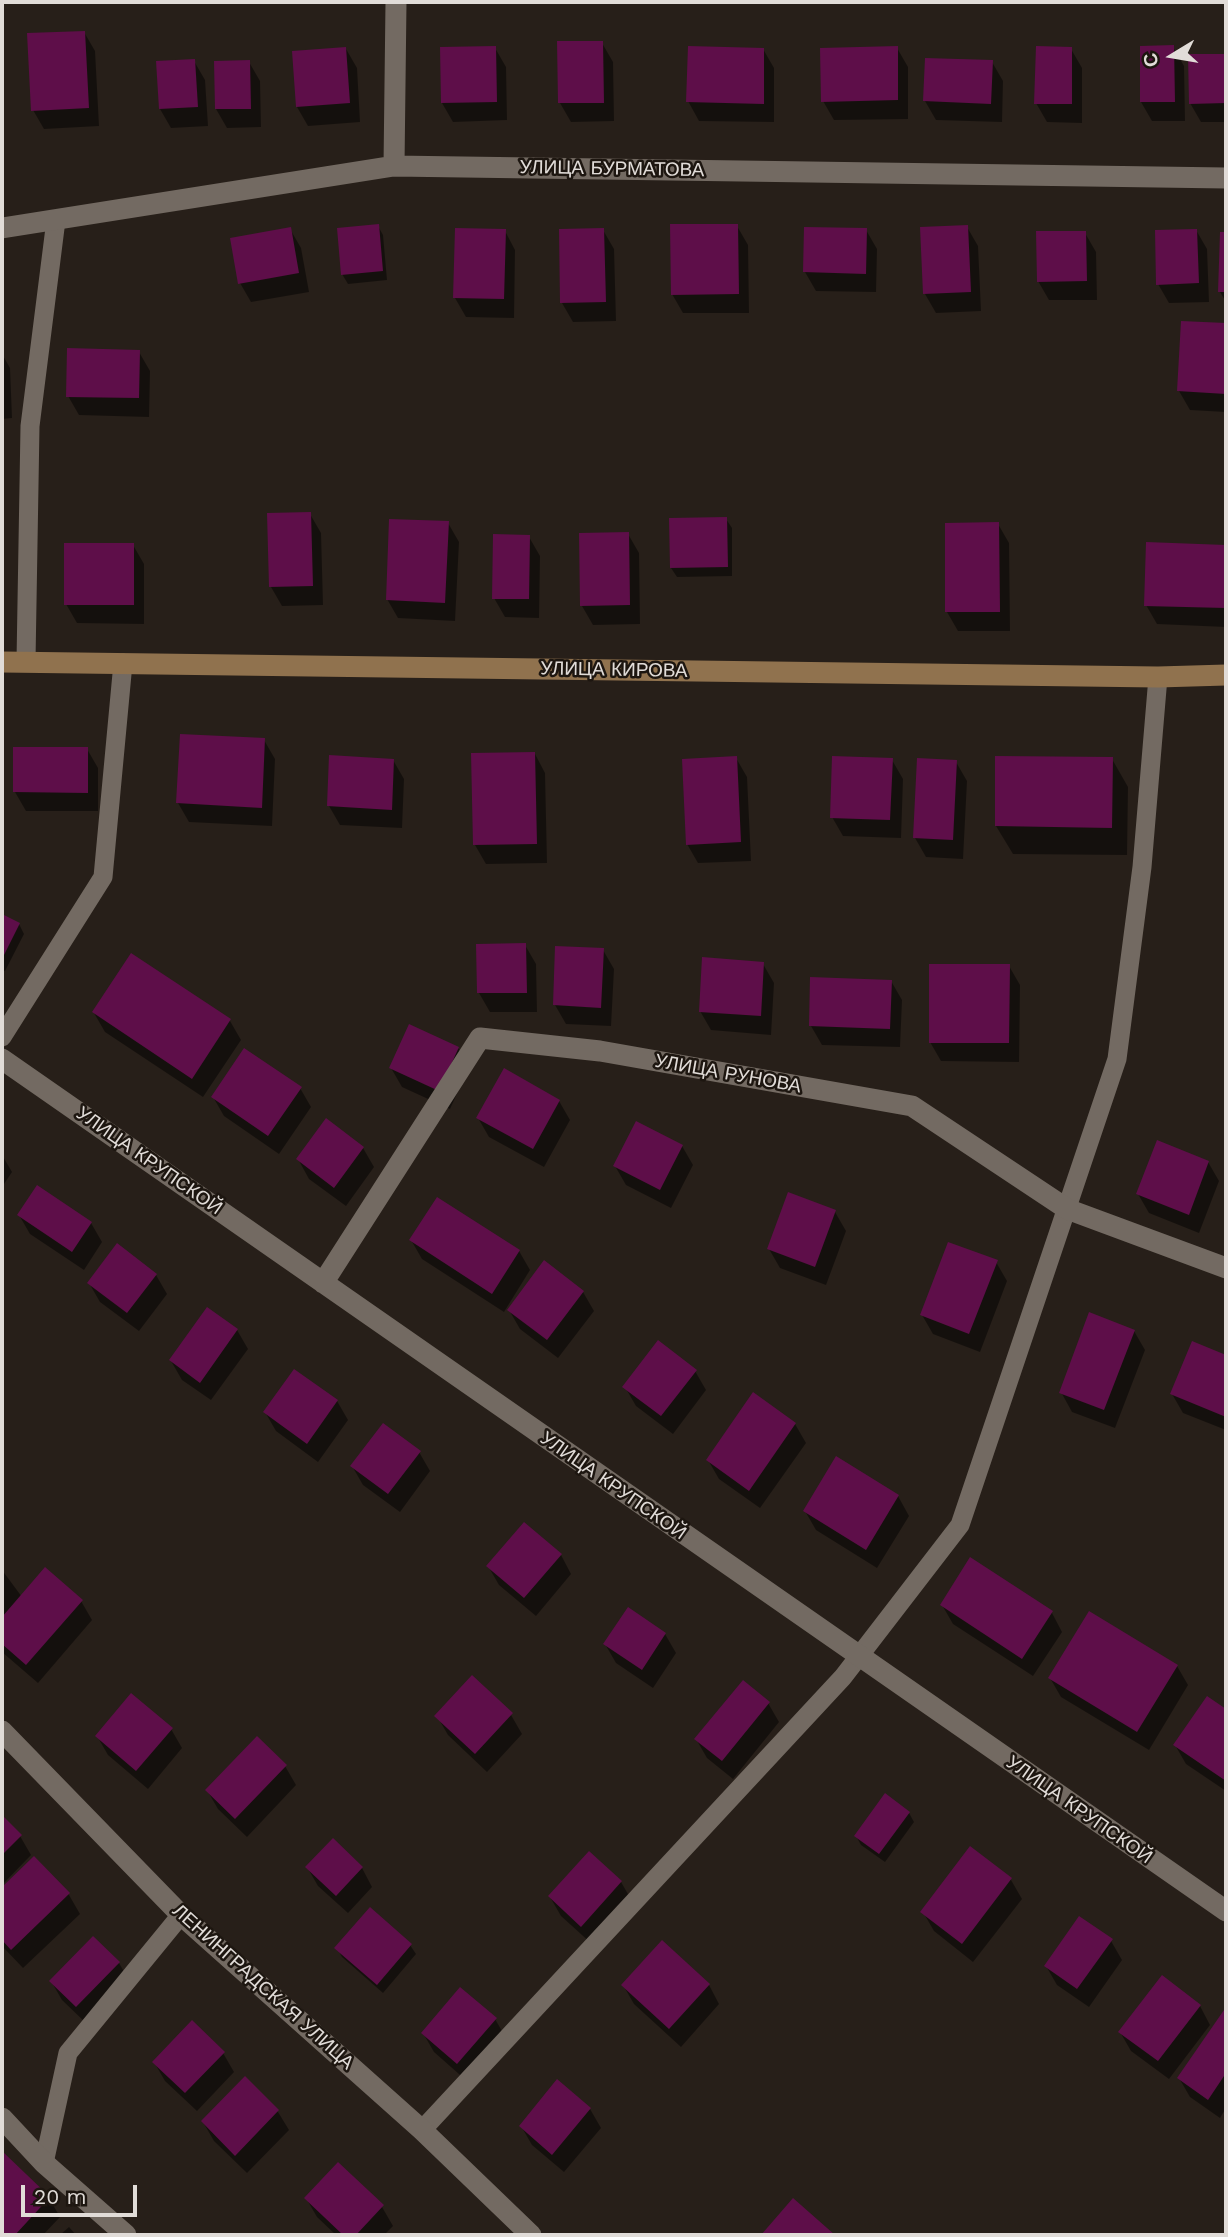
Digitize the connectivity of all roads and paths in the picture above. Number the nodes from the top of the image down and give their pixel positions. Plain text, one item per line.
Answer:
1 (396, 2) edge
2 (394, 166) junction
3 (1226, 178) edge
4 (57, 220) junction
5 (2, 228) edge
6 (26, 661) junction
7 (2, 662) edge
8 (123, 663) junction
9 (1226, 675) edge
10 (1158, 677) junction
11 (2, 1037) edge
12 (2, 1059) edge
13 (1067, 1209) junction
14 (1226, 1268) edge
15 (323, 1283) junction
16 (859, 1658) junction
17 (2, 1731) edge
18 (1226, 1911) edge
19 (181, 1915) junction
20 (2, 2118) edge
21 (422, 2130) junction
22 (44, 2163) junction
23 (127, 2235) edge
24 (531, 2235) edge

1 - 2 street
2 - 3 street, УЛИЦА БУРМАТОВА
2 - 4 street, УЛИЦА БУРМАТОВА
4 - 5 street, УЛИЦА БУРМАТОВА
4 - 6 lane
6 - 7 main road, УЛИЦА КИРОВА
6 - 8 main road, УЛИЦА КИРОВА
8 - 10 main road, УЛИЦА КИРОВА
8 - 11 lane
9 - 10 main road, УЛИЦА КИРОВА
10 - 13 lane
12 - 15 street, УЛИЦА КРУПСКОЙ
13 - 14 street, УЛИЦА РУНОВА
13 - 15 street, УЛИЦА РУНОВА
13 - 16 lane
15 - 16 street, УЛИЦА КРУПСКОЙ
16 - 18 street, УЛИЦА КРУПСКОЙ
16 - 21 lane
17 - 19 street, ЛЕНИНГРАДСКАЯ УЛИЦА
19 - 21 street, ЛЕНИНГРАДСКАЯ УЛИЦА
19 - 22 lane
20 - 22 street
21 - 24 street, ЛЕНИНГРАДСКАЯ УЛИЦА
22 - 23 street

